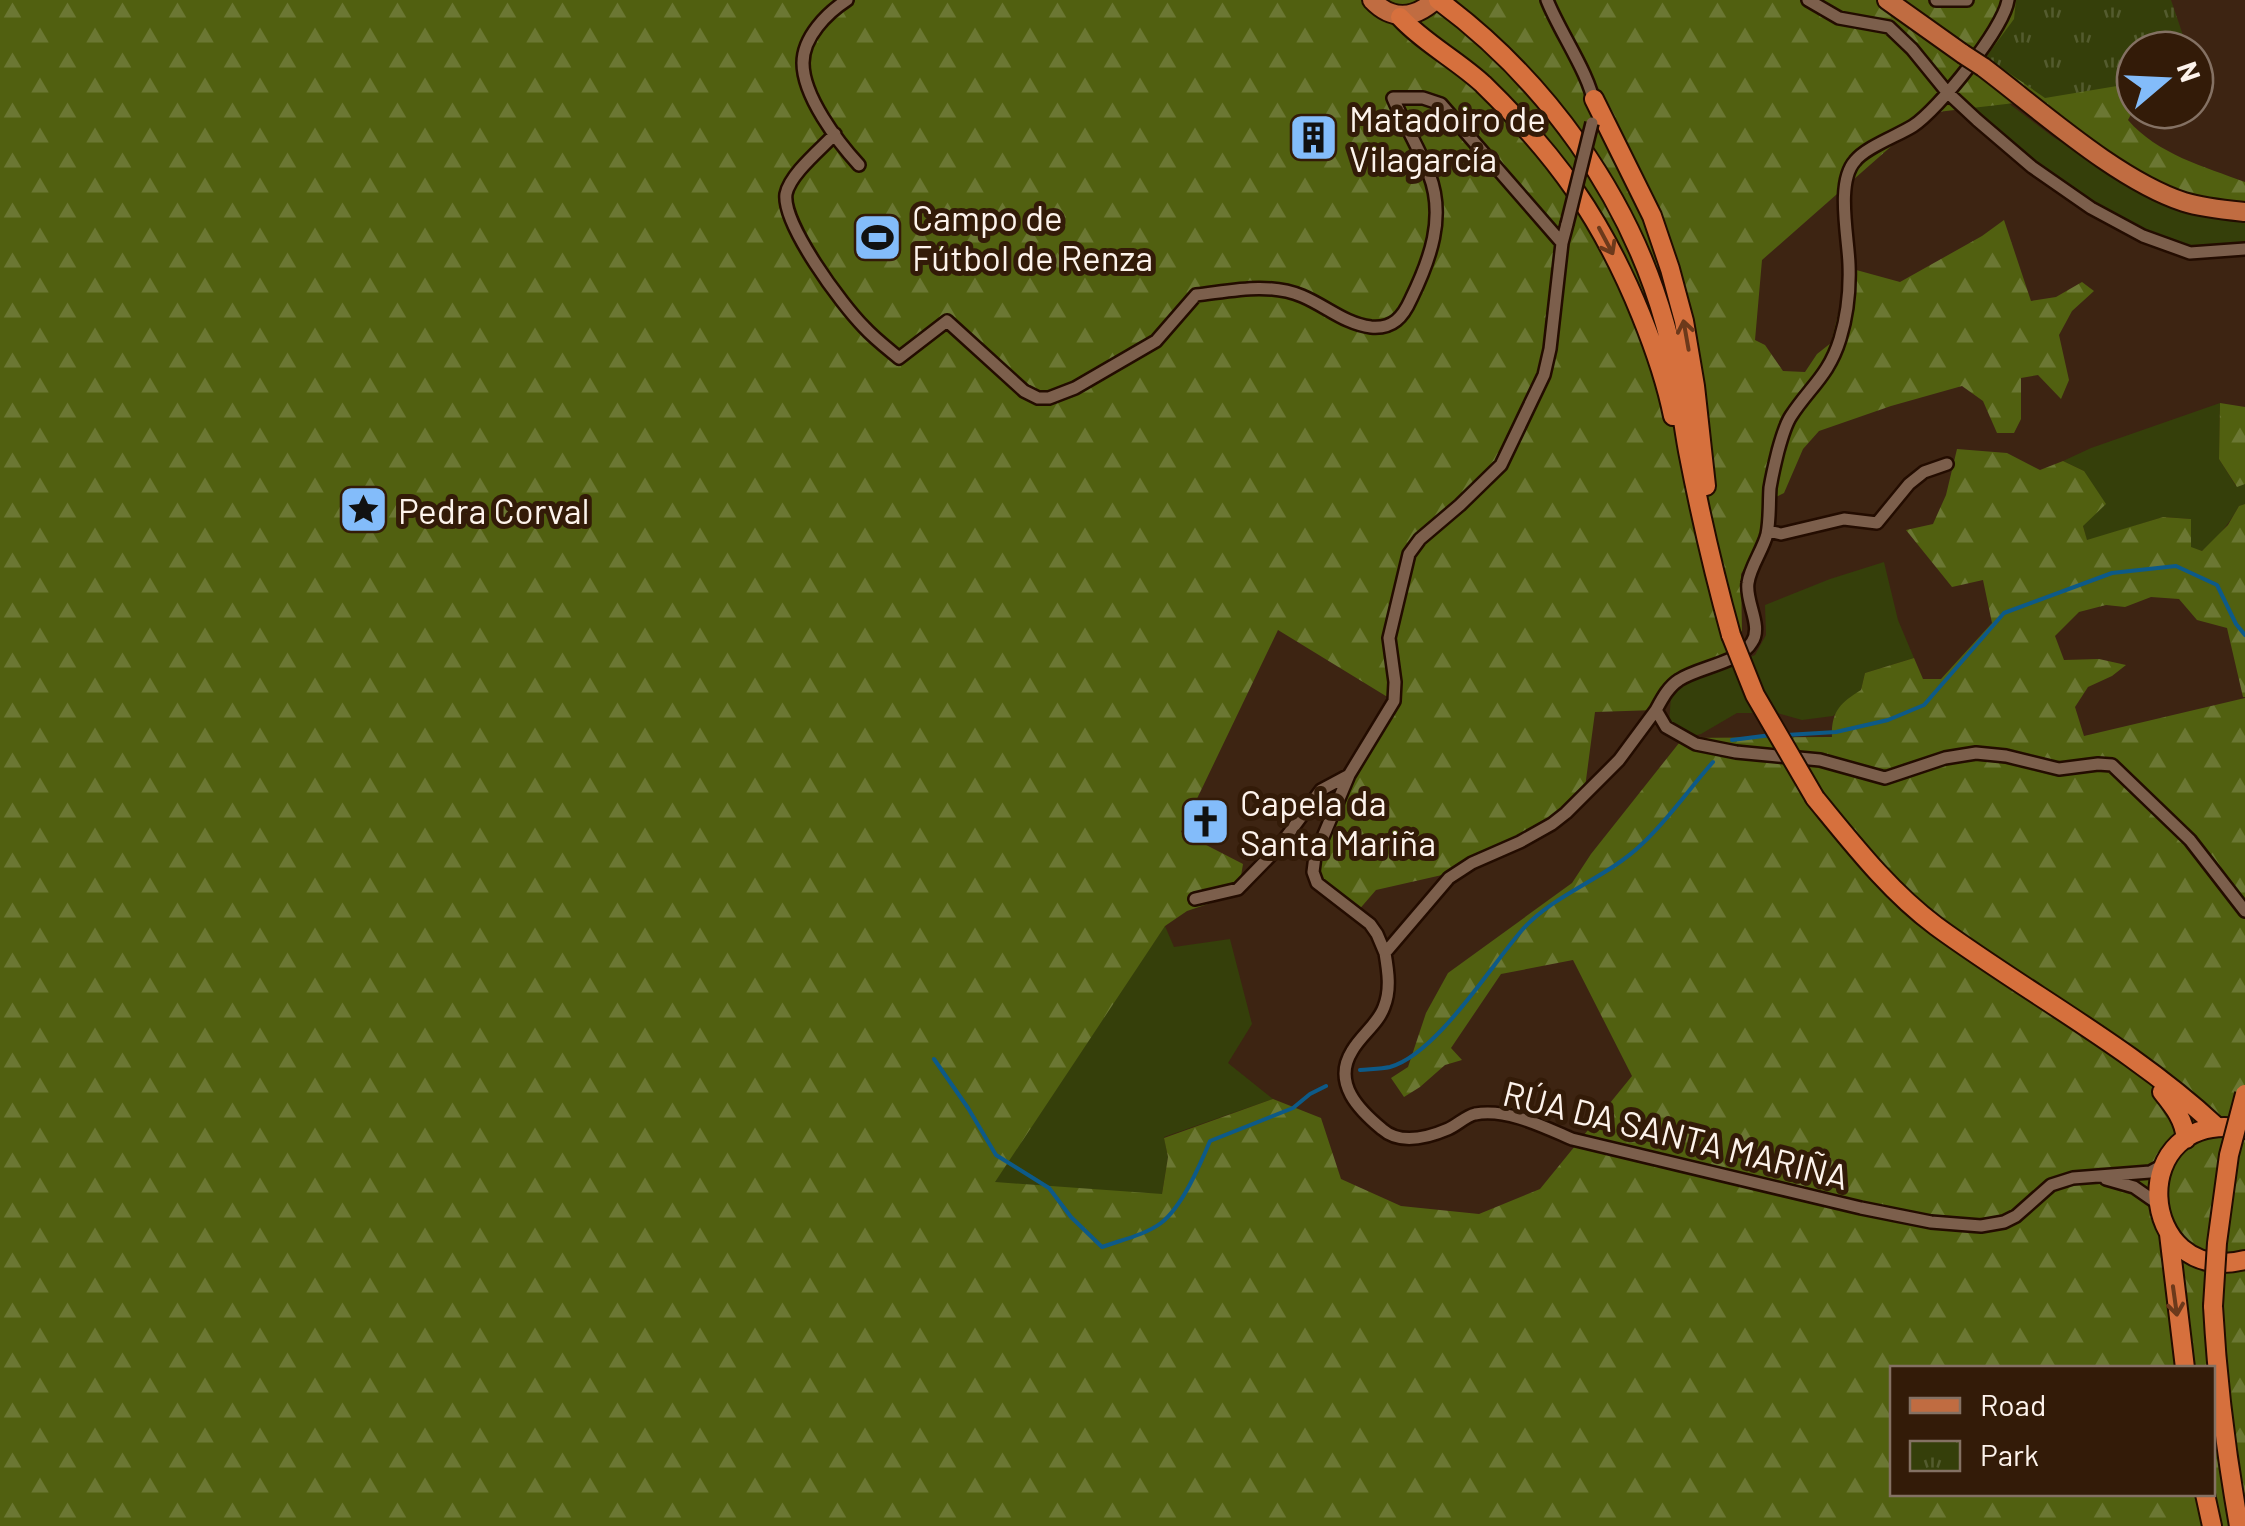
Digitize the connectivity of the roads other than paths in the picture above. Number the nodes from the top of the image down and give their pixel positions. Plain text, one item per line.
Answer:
1 (847, 0) edge
2 (1372, 0) edge
3 (1547, 0) edge
4 (1808, 0) edge
5 (1887, 0) edge
6 (1936, 0) edge
7 (1967, 0) edge
8 (2008, 0) edge
9 (1432, 4) edge
10 (1400, 16) junction
11 (1948, 92) junction
12 (1594, 98) junction
13 (835, 134) junction
14 (859, 166) dead end
15 (2245, 212) edge
16 (1562, 244) junction
17 (2245, 248) edge
18 (1947, 464) dead end
19 (1768, 531) junction
20 (1713, 571) junction
21 (1656, 710) junction
22 (1349, 775) junction
23 (1194, 898) dead end
24 (2245, 911) edge
25 (1385, 954) junction
26 (2128, 1054) junction
27 (2245, 1094) edge
28 (2216, 1126) junction
29 (2245, 1130) edge
30 (2186, 1138) junction
31 (2164, 1165) junction
32 (2092, 1177) junction
33 (2157, 1203) junction
34 (2168, 1234) junction
35 (2245, 1260) edge
36 (2185, 1366) edge
37 (2205, 1496) edge
38 (2212, 1526) edge
39 (2239, 1526) edge

1 - 13 street
2 - 10 main road
3 - 12 street
4 - 11 street
5 - 15 main road, bridge
6 - 7 street
8 - 11 street
9 - 10 main road
9 - 20 highway
10 -> 20 highway
11 - 17 street
11 - 19 street
12 - 16 street, bridge
20 -> 12 highway
13 - 14 street
13 - 16 street
16 - 22 street
18 - 19 street
19 - 21 street
20 - 26 highway, bridge
21 - 24 street
21 - 25 street
22 - 23 street
22 - 25 street
25 - 32 street, RÚA DA SANTA MARIÑA
26 - 28 highway
26 - 30 highway
27 - 39 highway, bridge
28 - 29 highway
28 - 30 highway
30 - 31 highway
31 - 32 street, RÚA DA SANTA MARIÑA
31 - 33 highway
32 - 33 street
33 - 34 highway
34 - 35 highway
34 -> 36 highway
37 - 38 highway

